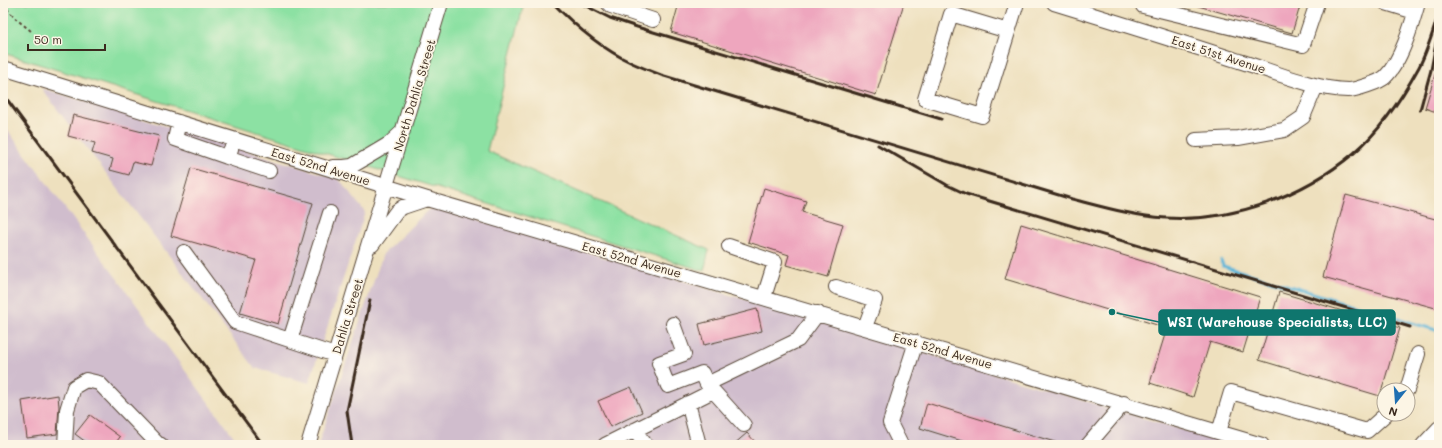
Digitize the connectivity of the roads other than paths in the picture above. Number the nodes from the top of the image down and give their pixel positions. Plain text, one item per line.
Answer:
1 (441, 3) edge
2 (608, 3) edge
3 (1017, 3) edge
4 (1054, 3) edge
5 (1317, 3) edge
6 (1386, 3) edge
7 (1143, 6) dead end
8 (1417, 7) edge
9 (653, 20) dead end
10 (1008, 31) junction
11 (3, 68) edge
12 (1316, 86) junction
13 (179, 122) junction
14 (403, 131) junction
15 (234, 139) junction
16 (1196, 140) dead end
17 (228, 158) junction
18 (318, 165) junction
19 (270, 171) dead end
20 (386, 186) junction
21 (427, 199) junction
22 (330, 213) dead end
23 (729, 246) dead end
24 (184, 252) dead end
25 (362, 264) junction
26 (836, 287) dead end
27 (764, 298) junction
28 (818, 313) junction
29 (673, 324) dead end
30 (865, 327) junction
31 (290, 340) junction
32 (916, 342) junction
33 (1418, 354) dead end
34 (335, 355) junction
35 (1409, 382) edge
36 (710, 388) junction
37 (688, 403) junction
38 (1124, 403) junction
39 (1378, 422) edge
40 (744, 425) dead end
41 (1439, 428) edge
42 (634, 430) junction
43 (1219, 432) junction
44 (65, 445) edge
45 (162, 445) edge
46 (308, 445) edge
47 (605, 445) edge
48 (646, 445) edge
49 (699, 445) edge
50 (901, 445) edge
51 (1088, 445) edge
52 (1262, 445) edge
53 (1424, 445) edge

1 - 14 street, North Dahlia Street
2 - 9 street
3 - 10 street
4 - 12 street, East 51st Avenue
5 - 7 street
6 - 8 street
8 - 12 street, East 51st Avenue
10 - 10 street
11 - 13 street, East 52nd Avenue
12 - 16 street
13 - 15 street, East 52nd Avenue
13 - 17 street
14 - 18 street
14 - 20 street, North Dahlia Street
15 - 17 street
15 - 18 street, East 52nd Avenue
17 - 19 street
18 - 20 street, East 52nd Avenue
20 - 21 street, East 52nd Avenue
20 - 25 street, Dahlia Street
21 - 25 street
21 - 27 street, East 52nd Avenue
22 - 31 street
23 - 27 street
24 - 31 street
25 - 34 street, Dahlia Street
26 - 30 street
27 - 28 street, East 52nd Avenue
28 - 30 street, East 52nd Avenue
28 - 36 street
29 - 36 street
30 - 32 street, East 52nd Avenue
31 - 34 street
32 - 38 street, East 52nd Avenue
32 - 50 street
33 - 35 street
34 - 46 street, Dahlia Street
36 - 37 street
36 - 40 street
37 - 42 street
37 - 49 street
38 - 43 street, East 52nd Avenue
38 - 51 street
39 - 43 street
41 - 53 street
42 - 47 street
42 - 48 street
43 - 52 street, East 52nd Avenue
44 - 45 street

